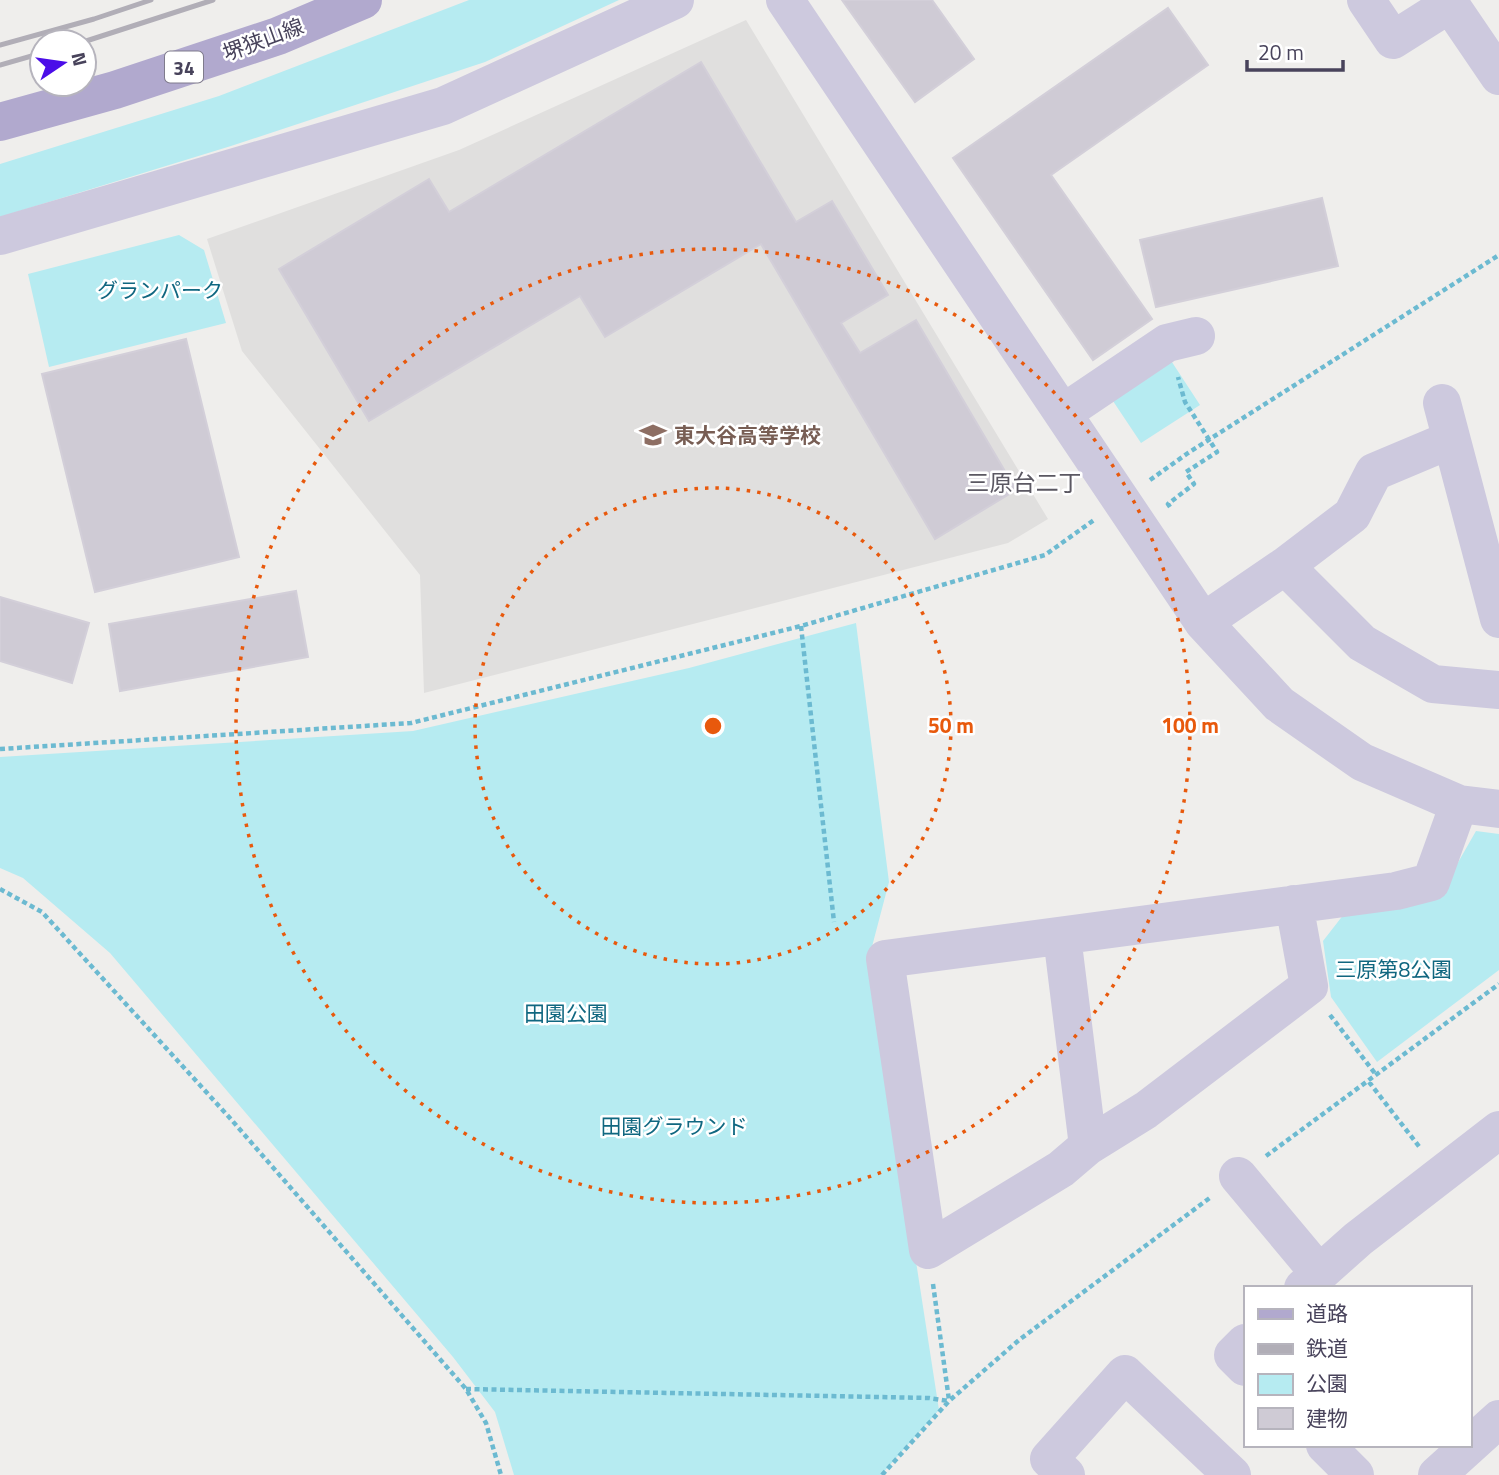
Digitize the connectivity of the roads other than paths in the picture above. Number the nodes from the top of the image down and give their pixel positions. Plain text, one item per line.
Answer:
1 (363, 0) edge
2 (675, 0) edge
3 (785, 0) edge
4 (1366, 0) edge
5 (1499, 76) edge
6 (0, 122) edge
7 (0, 236) edge
8 (1196, 336) dead end
9 (1063, 413) junction
10 (1285, 566) junction
11 (1499, 619) edge
12 (1203, 622) junction
13 (1499, 690) edge
14 (1459, 804) junction
15 (1499, 809) edge
16 (1294, 904) junction
17 (1062, 936) junction
18 (1499, 1130) edge
19 (1088, 1146) junction
20 (1238, 1176) dead end
21 (1311, 1280) edge
22 (1244, 1344) edge
23 (1244, 1366) edge
24 (1499, 1419) edge
25 (1471, 1444) edge
26 (1327, 1447) edge
27 (1468, 1447) edge
28 (1066, 1475) edge
29 (1232, 1475) edge
30 (1355, 1475) edge
31 (1437, 1475) edge

1 - 6 main road, 堺狭山線 / 34
2 - 7 street
3 - 9 street
4 - 5 street
8 - 9 street
9 - 12 street
10 - 11 street
10 - 12 street
10 - 13 street
12 - 14 street
14 - 15 street
14 - 16 street
16 - 17 street
16 - 19 street
17 - 19 street
17 - 19 street
18 - 21 street
20 - 21 street
22 - 23 street
24 - 25 street
26 - 30 street
27 - 31 street
28 - 29 street

